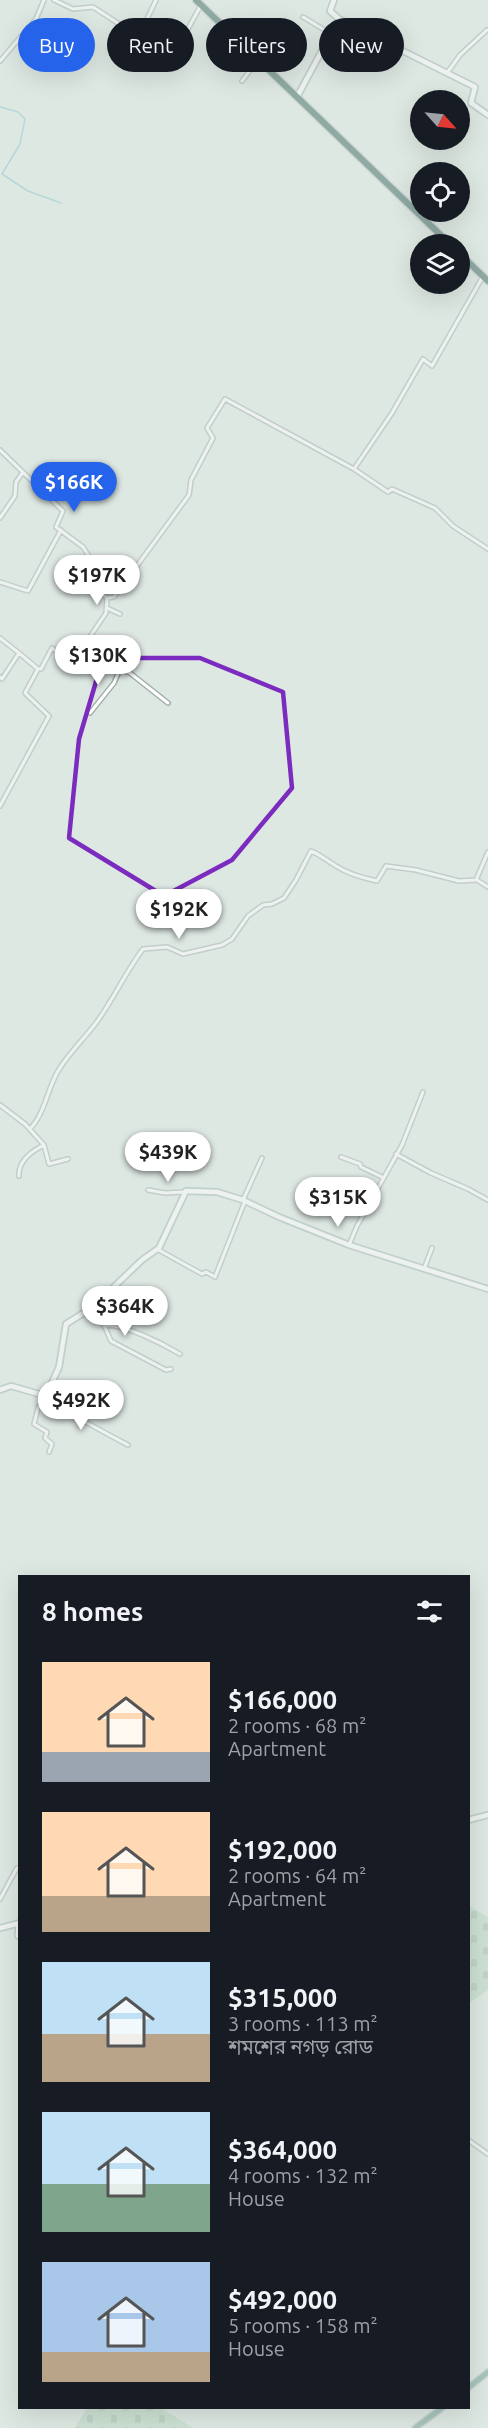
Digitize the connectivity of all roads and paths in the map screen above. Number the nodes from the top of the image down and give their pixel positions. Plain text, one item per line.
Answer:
1 (44, 0) edge
2 (54, 0) edge
3 (156, 0) edge
4 (334, 0) edge
5 (198, 3) edge
6 (303, 17) dead end
7 (192, 18) edge
8 (214, 18) edge
9 (338, 18) edge
10 (319, 27) edge
11 (487, 30) edge
12 (404, 52) edge
13 (319, 56) edge
14 (0, 61) edge
15 (249, 72) edge
16 (271, 72) edge
17 (446, 74) junction
18 (242, 81) dead end
19 (297, 97) junction
20 (488, 115) edge
21 (440, 234) edge
22 (470, 264) edge
23 (486, 279) edge
24 (0, 450) edge
25 (354, 469) junction
26 (22, 472) junction
27 (0, 518) edge
28 (61, 530) junction
29 (488, 549) edge
30 (0, 582) edge
31 (107, 598) junction
32 (107, 608) junction
33 (120, 614) dead end
34 (0, 638) edge
35 (85, 645) junction
36 (19, 652) junction
37 (38, 669) junction
38 (120, 669) junction
39 (0, 677) edge
40 (168, 703) dead end
41 (90, 713) dead end
42 (0, 806) edge
43 (488, 852) edge
44 (476, 880) junction
45 (488, 887) edge
46 (423, 1092) dead end
47 (0, 1105) edge
48 (30, 1129) junction
49 (44, 1145) junction
50 (396, 1154) junction
51 (341, 1157) dead end
52 (262, 1158) dead end
53 (68, 1159) dead end
54 (19, 1176) dead end
55 (384, 1178) junction
56 (148, 1190) dead end
57 (185, 1192) junction
58 (488, 1200) edge
59 (244, 1201) junction
60 (349, 1245) junction
61 (432, 1248) dead end
62 (157, 1249) junction
63 (424, 1269) junction
64 (488, 1289) edge
65 (86, 1311) junction
66 (104, 1325) junction
67 (180, 1354) dead end
68 (171, 1369) dead end
69 (0, 1390) edge
70 (46, 1396) junction
71 (128, 1445) dead end
72 (49, 1452) dead end
73 (488, 1815) edge
74 (470, 1820) edge
75 (18, 1868) edge
76 (0, 1899) edge
77 (18, 1923) edge
78 (0, 1928) edge
79 (470, 2141) edge
80 (488, 2154) edge
81 (488, 2372) edge
82 (470, 2386) edge
83 (441, 2409) edge
84 (415, 2428) edge

1 - 14 street
2 - 3 street
4 - 9 street
5 - 7 street
5 - 8 highway
6 - 10 street
11 - 17 street
12 - 17 street
13 - 19 street
15 - 18 street
16 - 19 highway
17 - 20 street
19 - 21 highway
22 - 23 highway
23 - 25 street
24 - 26 street
25 - 29 street
25 - 31 street
26 - 27 street
26 - 28 street
28 - 30 street
28 - 31 street
31 - 32 street
32 - 33 street
32 - 35 street
34 - 36 street
35 - 37 street
35 - 38 street
36 - 37 street
36 - 39 street
37 - 42 street
38 - 40 street
38 - 41 street
43 - 44 street
44 - 45 street
44 - 48 street
46 - 50 street
47 - 48 street
48 - 49 street
49 - 53 street
49 - 54 street
50 - 55 street
50 - 58 street
51 - 55 street
52 - 59 street
55 - 60 street
56 - 57 street
57 - 59 street
57 - 62 street
59 - 60 street
59 - 62 street
60 - 63 street
61 - 63 street
62 - 65 street
63 - 64 street
65 - 66 street
65 - 70 street
66 - 67 street
66 - 68 street
69 - 70 street
70 - 71 street
70 - 72 street
73 - 74 street
75 - 76 street
77 - 78 street
79 - 80 street
81 - 82 main road
83 - 84 main road

